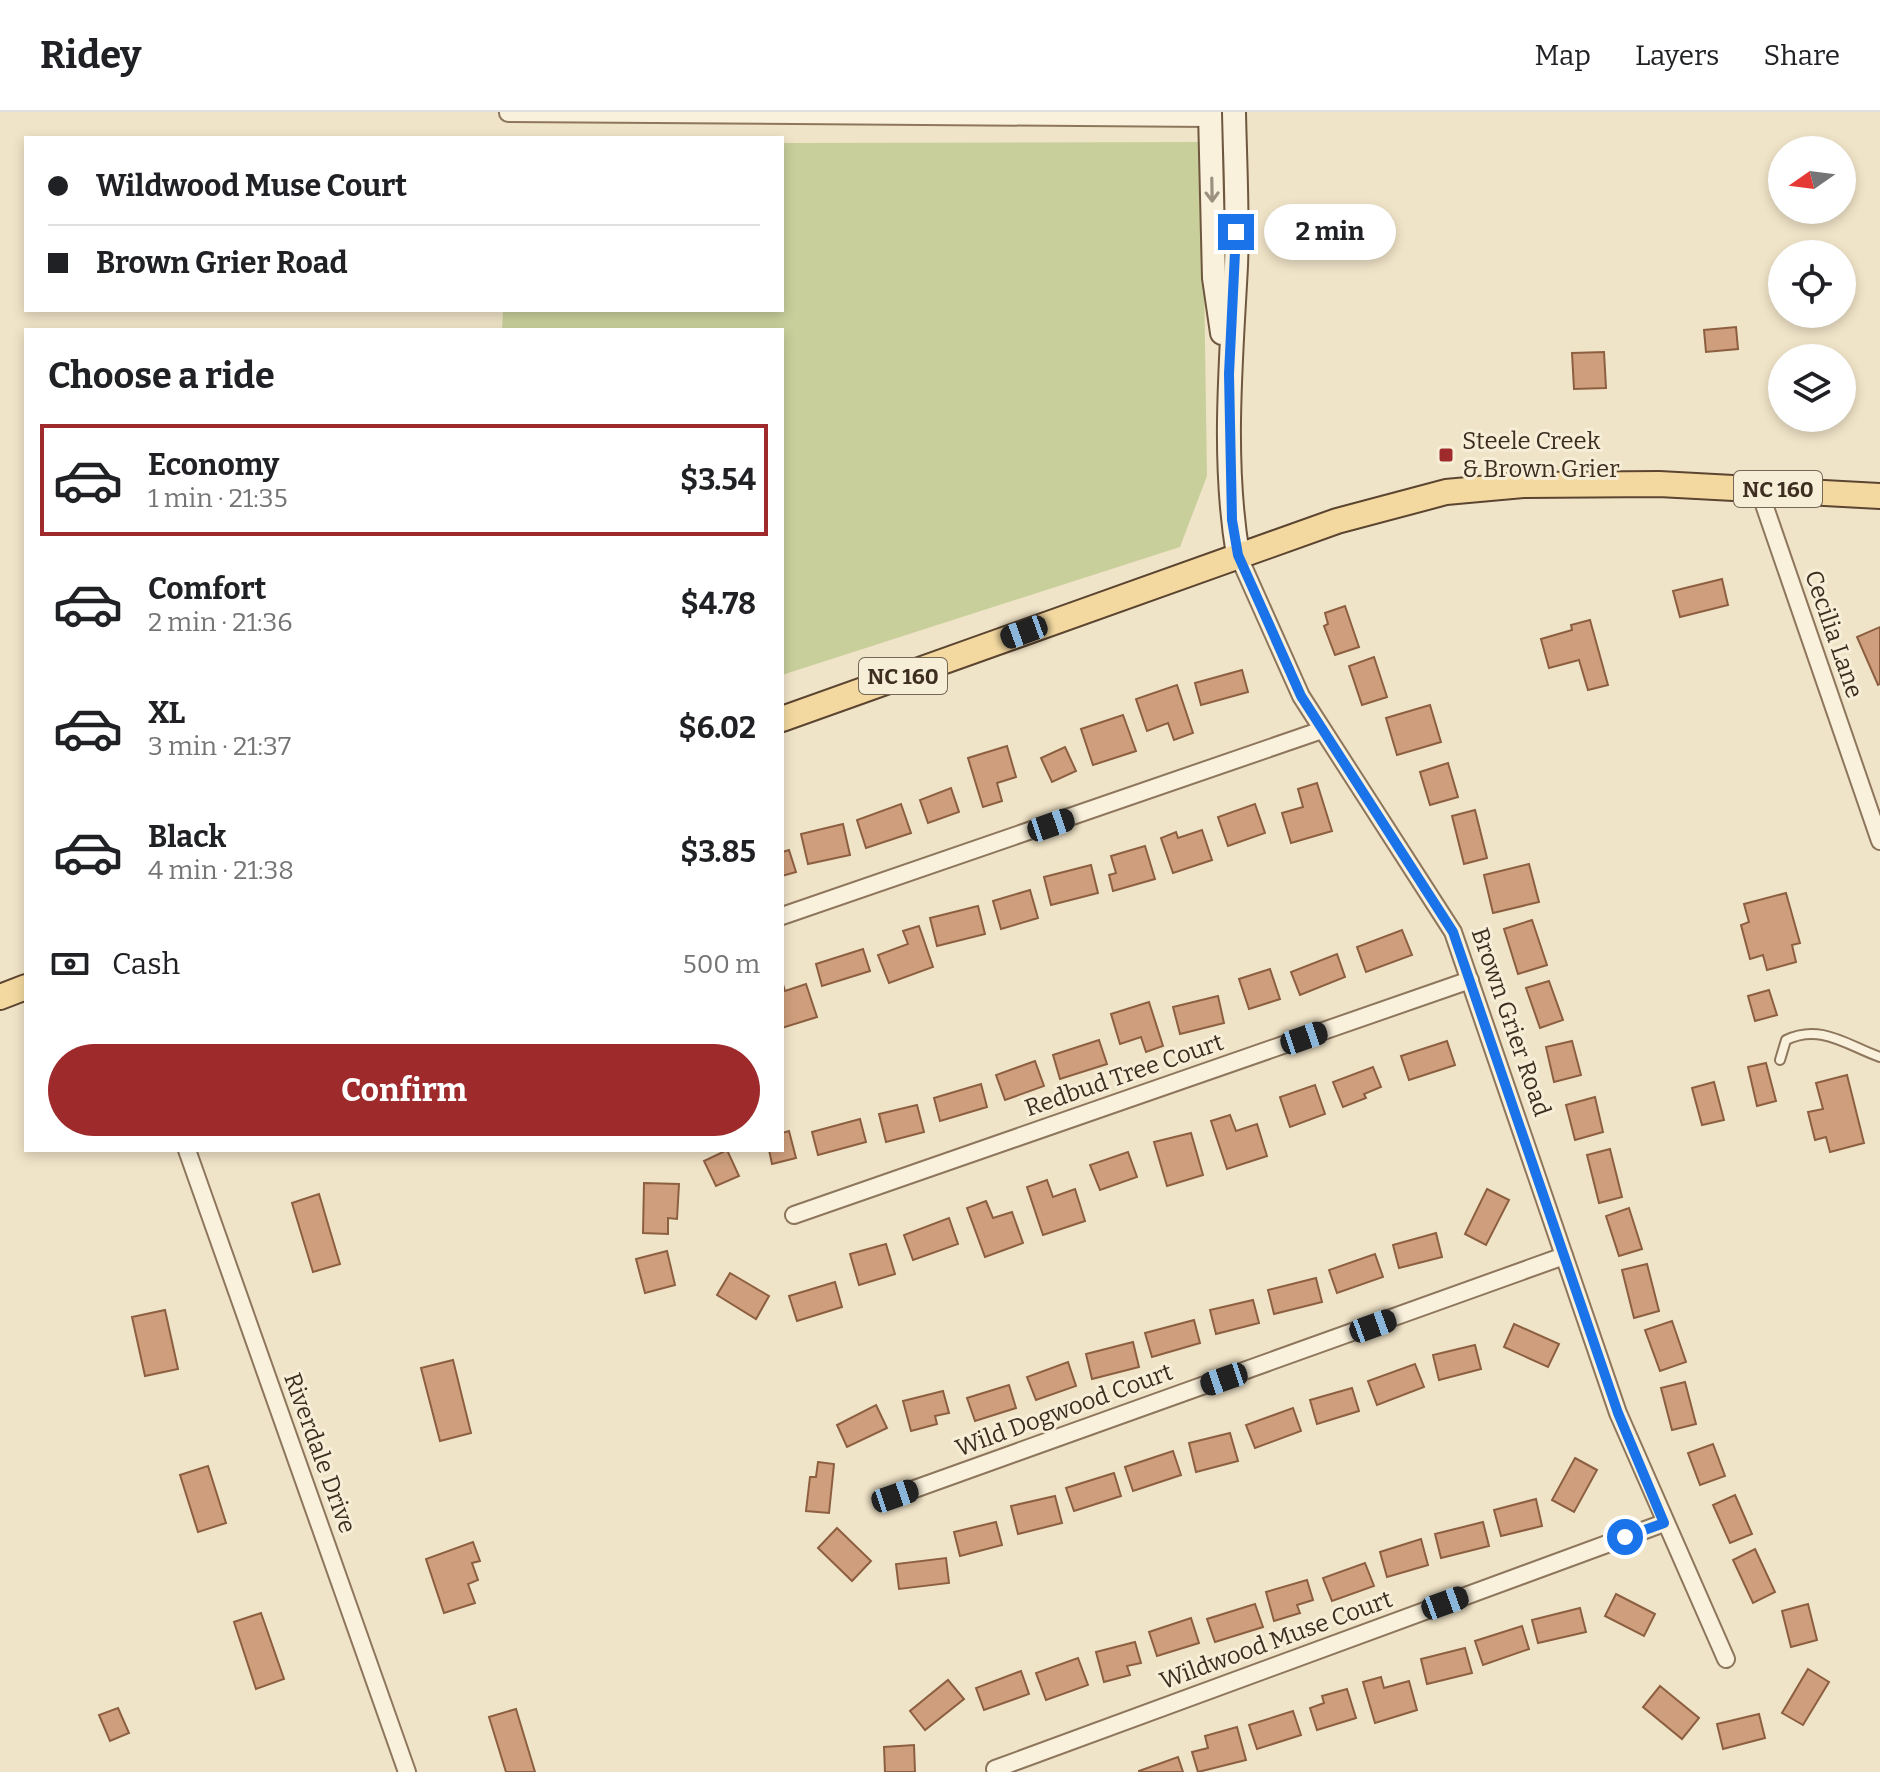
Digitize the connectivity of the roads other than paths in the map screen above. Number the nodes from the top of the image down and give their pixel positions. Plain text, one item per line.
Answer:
1 (1234, 112) edge
2 (508, 113) edge
3 (875, 114) edge
4 (1210, 115) edge
5 (1229, 374) junction
6 (1758, 487) junction
7 (1880, 496) edge
8 (1238, 555) junction
9 (784, 718) edge
10 (1322, 730) junction
11 (1880, 841) edge
12 (784, 915) edge
13 (1470, 980) junction
14 (24, 988) edge
15 (0, 997) edge
16 (1880, 1057) edge
17 (1780, 1060) dead end
18 (188, 1152) edge
19 (794, 1215) dead end
20 (1564, 1256) junction
21 (895, 1496) dead end
22 (1664, 1523) junction
23 (1726, 1659) dead end
24 (995, 1769) dead end
25 (407, 1772) edge

1 - 5 main road, Brown Grier Road
2 - 3 street
3 - 4 street
4 -> 5 main road, Brown Grier Road
5 - 8 main road, Brown Grier Road
6 - 7 main road, NC 160
6 - 8 main road, NC 160
6 - 11 street, Cecilia Lane
8 - 9 main road, NC 160
8 - 10 street, Brown Grier Road
10 - 12 street
10 - 13 street, Brown Grier Road
13 - 19 street, Redbud Tree Court
13 - 20 street, Brown Grier Road
14 - 15 main road
16 - 17 lane
18 - 25 street, Riverdale Drive
20 - 21 street, Wild Dogwood Court
20 - 22 street, Brown Grier Road
22 - 23 street, Brown Grier Road
22 - 24 street, Wildwood Muse Court

